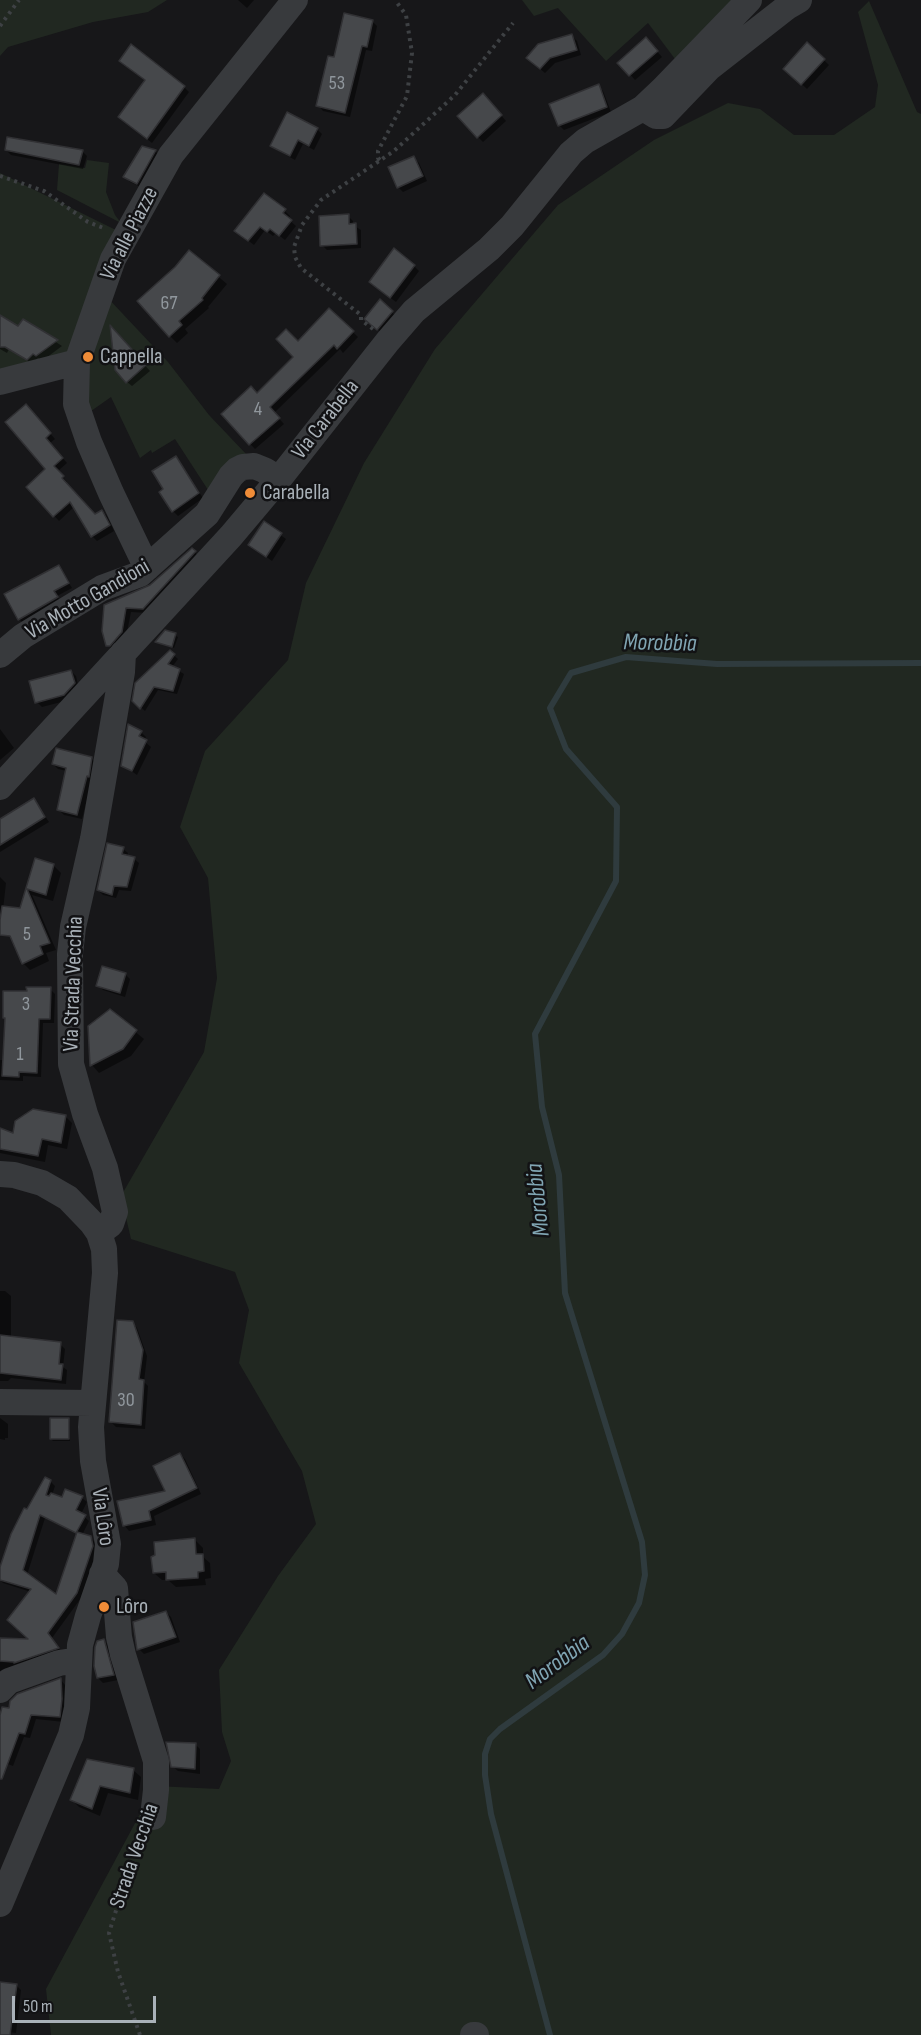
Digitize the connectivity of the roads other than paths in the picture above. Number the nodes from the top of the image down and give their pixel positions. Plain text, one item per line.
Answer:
1 (295, 0) edge
2 (749, 0) edge
3 (799, 0) edge
4 (642, 108) junction
5 (77, 362) junction
6 (0, 382) edge
7 (279, 479) junction
8 (147, 568) junction
9 (123, 653) junction
10 (0, 655) edge
11 (0, 787) edge
12 (0, 1174) edge
13 (99, 1233) junction
14 (0, 1402) edge
15 (92, 1403) junction
16 (102, 1574) junction
17 (79, 1660) junction
18 (0, 1690) edge
19 (153, 1817) road end
20 (0, 1904) edge

1 - 5 street, Via alle Piazze
2 - 4 street, Via Carabella
3 - 4 street
4 - 7 street, Via Carabella
5 - 6 street
5 - 8 street, Via alle Piazze
7 - 8 street, Via Motto Gandioni
7 - 9 street, Via Carabella
8 - 10 street, Via Motto Gandioni
9 - 11 street, Via Carabella
9 - 13 street, Via Strada Vecchia
12 - 13 street, Via Lôro
13 - 15 street, Via Lôro
14 - 15 street
15 - 16 street, Via Lôro
16 - 17 street, Via Lôro
16 - 19 street, Strada Vecchia
17 - 18 street
17 - 20 street, Via Lôro

